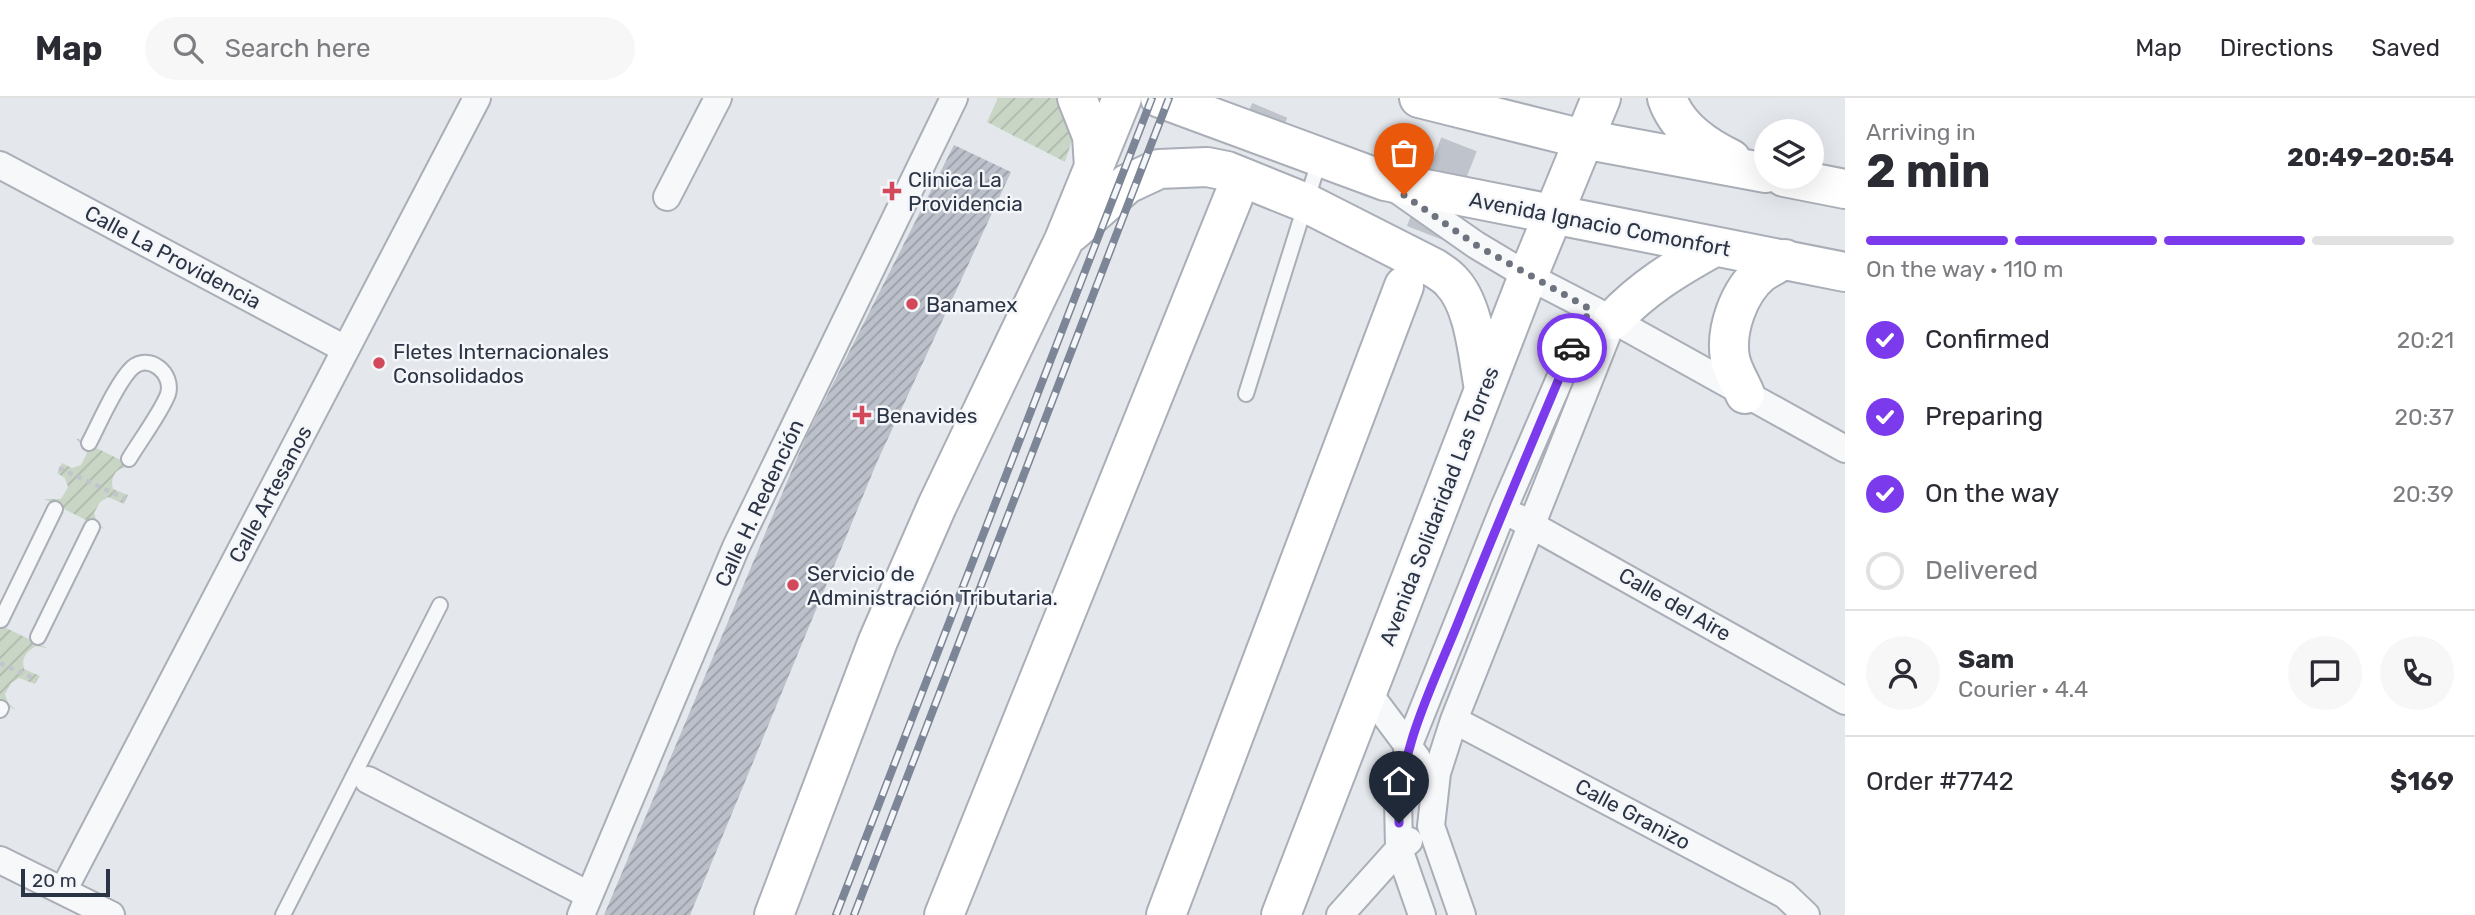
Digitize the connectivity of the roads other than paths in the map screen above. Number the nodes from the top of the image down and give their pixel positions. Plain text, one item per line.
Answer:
1 (477, 98) edge
2 (718, 98) edge
3 (954, 98) edge
4 (1077, 98) edge
5 (1122, 98) edge
6 (1160, 98) edge
7 (1419, 98) edge
8 (1601, 98) edge
9 (1667, 98) edge
10 (1583, 139) junction
11 (1321, 158) junction
12 (0, 165) edge
13 (1094, 168) junction
14 (1754, 168) edge
15 (1754, 171) edge
16 (1385, 181) junction
17 (1824, 185) edge
18 (1845, 189) edge
19 (667, 197) dead end
20 (1233, 198) tunnel mouth
21 (1306, 203) junction
22 (1553, 214) junction
23 (1064, 240) junction
24 (1714, 247) junction
25 (1785, 259) junction
26 (1845, 272) edge
27 (1528, 276) junction
28 (1404, 286) tunnel mouth
29 (1601, 314) junction
30 (345, 349) junction
31 (1484, 390) junction
32 (1246, 394) dead end
33 (1745, 394) junction
34 (89, 443) dead end
35 (1845, 449) edge
36 (129, 459) dead end
37 (55, 509) dead end
38 (1503, 510) junction
39 (1533, 524) junction
40 (92, 527) dead end
41 (440, 605) dead end
42 (1, 620) edge
43 (38, 637) dead end
44 (1367, 691) junction
45 (1845, 701) edge
46 (1454, 720) junction
47 (1408, 747) junction
48 (368, 780) dead end
49 (1435, 782) junction
50 (1431, 826) junction
51 (1399, 849) junction
52 (0, 860) edge
53 (63, 891) junction
54 (585, 905) edge
55 (111, 915) edge
56 (283, 915) edge
57 (774, 915) edge
58 (944, 915) edge
59 (1166, 915) edge
60 (1281, 915) edge
61 (1339, 915) edge
62 (1422, 915) edge
63 (1462, 915) edge
64 (1806, 915) edge

1 - 30 street, Calle Artesanos
2 - 19 street
3 - 54 street, Calle H. Redención
4 - 13 main road
5 - 13 main road
6 - 11 main road, Avenida Ignacio Comonfort
7 - 10 main road
8 - 10 main road, Avenida Solidaridad Las Torres
9 - 14 main road
10 - 15 main road
10 - 22 main road, Avenida Solidaridad Las Torres
11 - 16 main road, Avenida Ignacio Comonfort
11 - 21 lane
12 - 30 street, Calle La Providencia
13 - 23 main road
16 - 22 main road, Avenida Ignacio Comonfort
16 - 27 street
17 - 18 main road
20 - 58 main road
21 - 23 main road
21 - 31 main road
21 - 32 lane
22 - 24 main road, Avenida Ignacio Comonfort
22 - 27 main road, Avenida Solidaridad Las Torres
23 - 57 main road
24 - 25 main road, Avenida Ignacio Comonfort
24 - 29 main road
25 - 26 main road, Avenida Ignacio Comonfort
25 - 33 main road
27 - 29 street
27 - 31 main road, Avenida Solidaridad Las Torres
28 - 59 main road
29 - 33 street
29 - 38 street
29 - 39 street
30 - 53 street, Calle Artesanos
31 - 44 main road, Avenida Solidaridad Las Torres
33 - 35 street
34 - 36 lane
37 - 42 lane
38 - 39 street, Calle del Aire
38 - 47 street
39 - 45 street, Calle del Aire
39 - 46 street
40 - 43 lane
41 - 56 lane
44 - 47 street
44 - 60 main road, Avenida Solidaridad Las Torres
46 - 49 street
46 - 64 street, Calle Granizo
47 - 49 street
47 - 51 street
48 - 54 street
49 - 50 street
50 - 51 street
50 - 63 street
51 - 61 street
51 - 62 street
52 - 53 street
53 - 55 street

